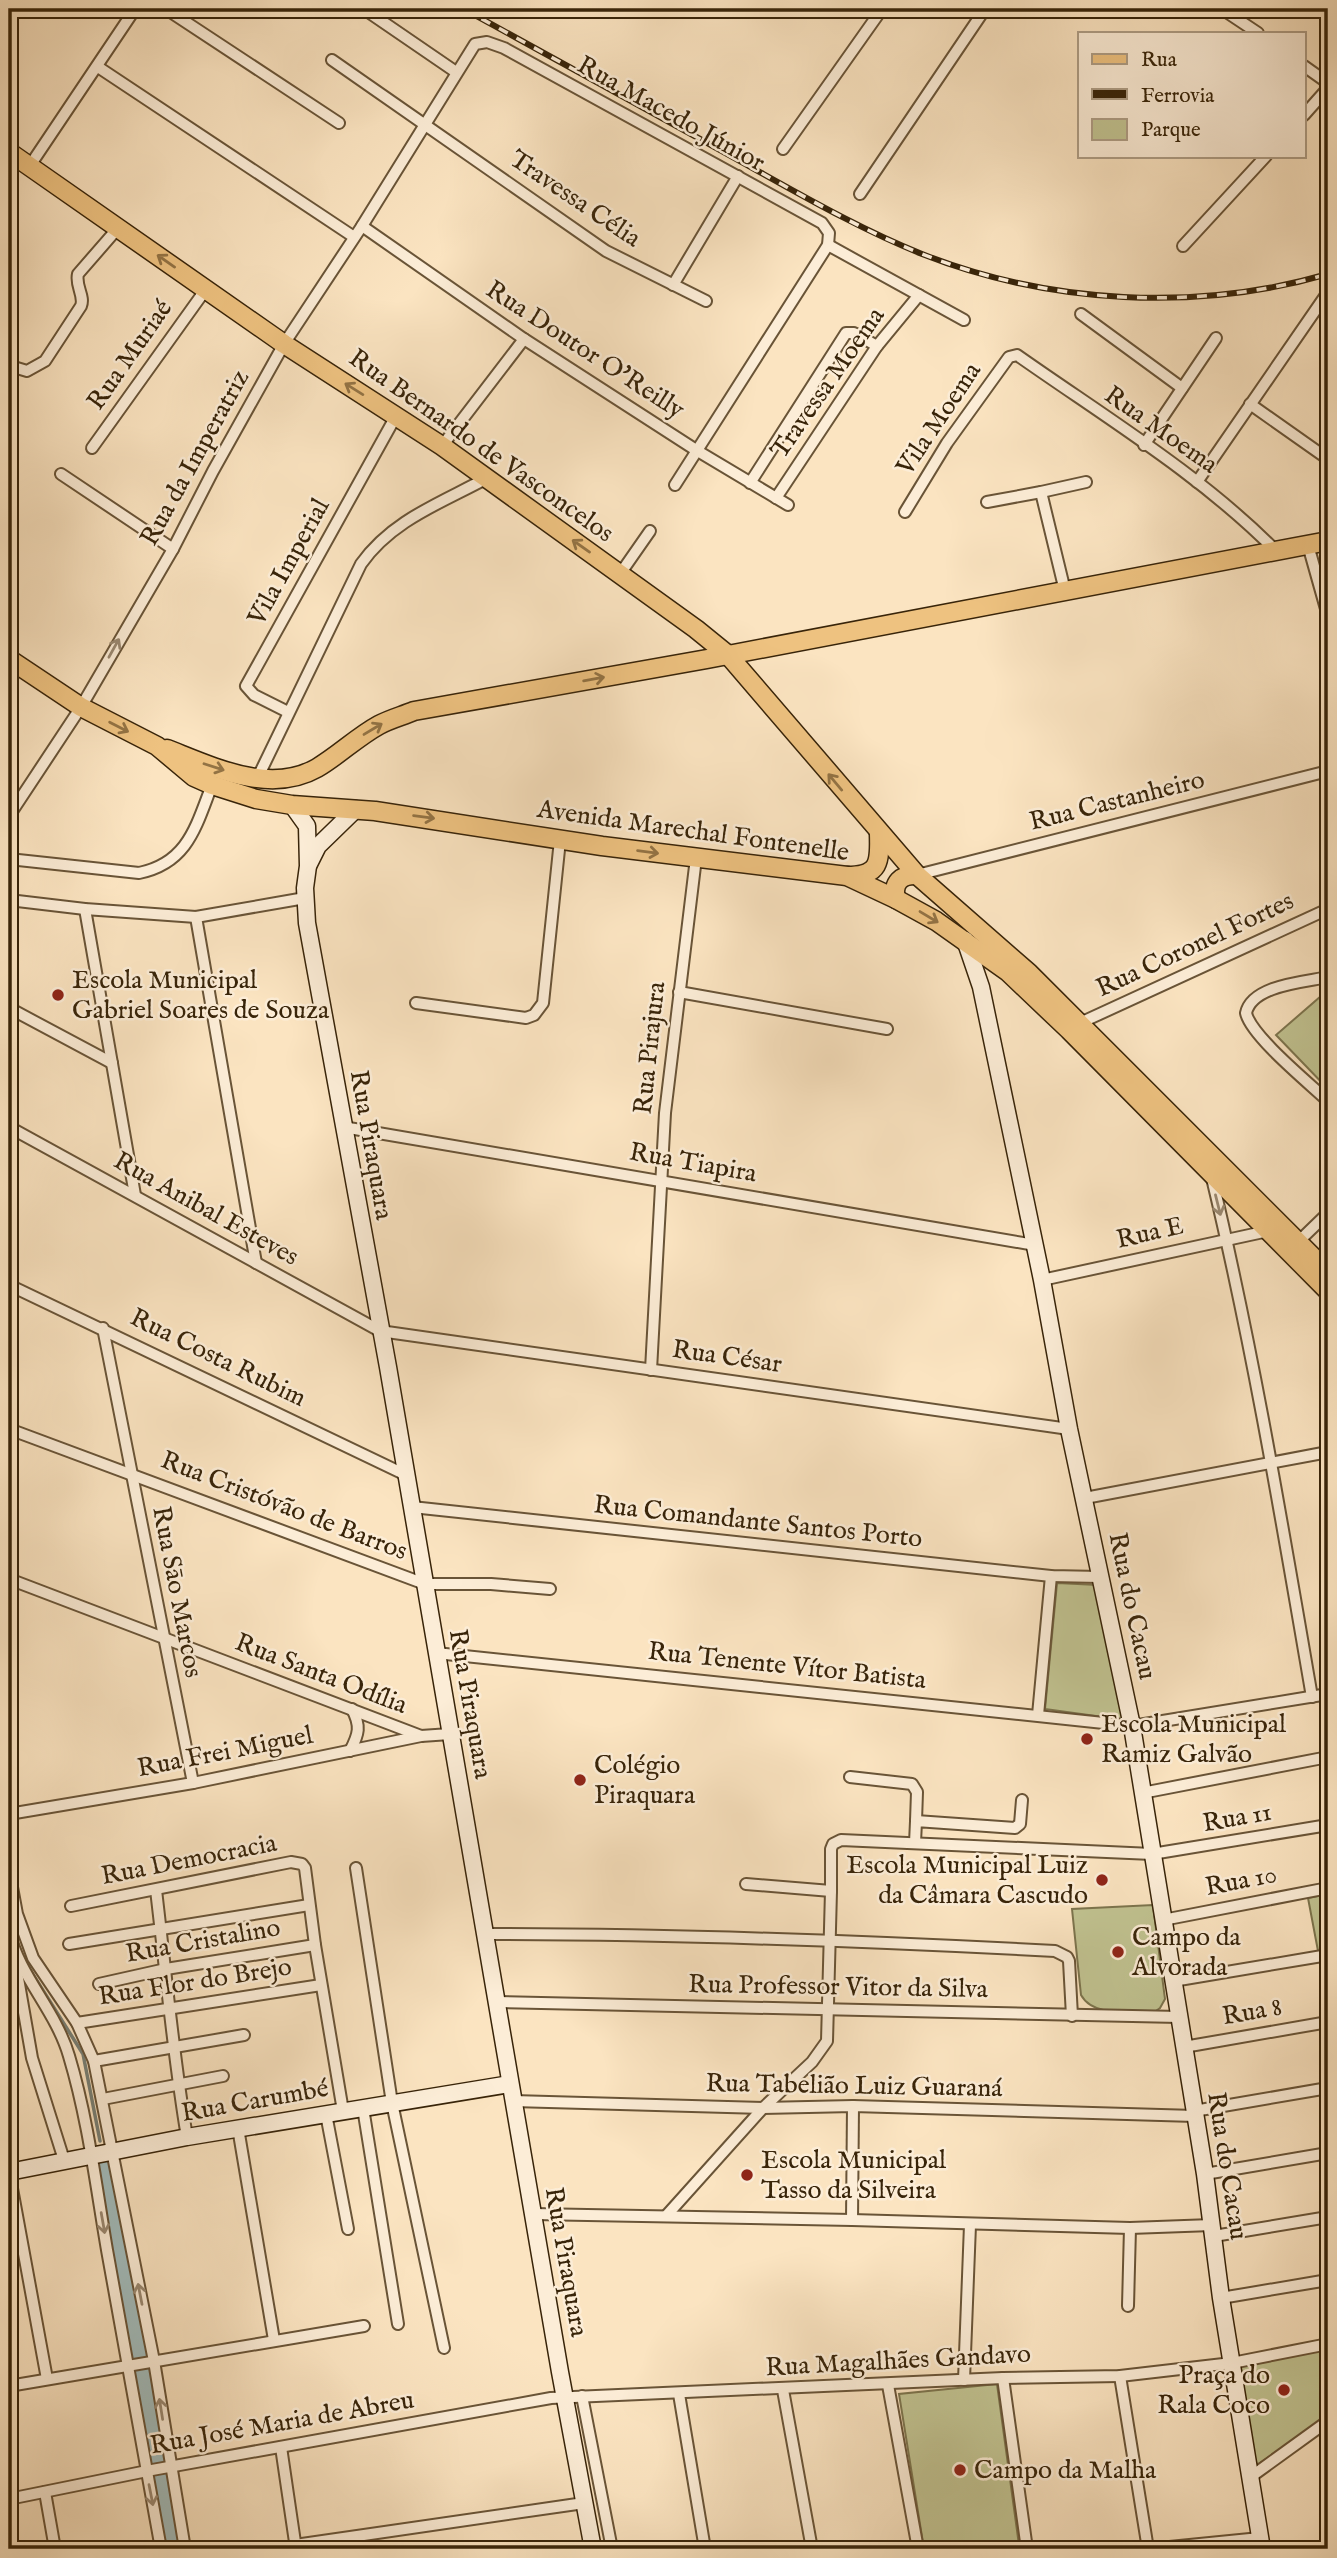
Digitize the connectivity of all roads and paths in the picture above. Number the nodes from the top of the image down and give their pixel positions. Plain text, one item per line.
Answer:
1 (135, 9) edge
2 (166, 9) edge
3 (364, 9) edge
4 (882, 9) edge
5 (985, 9) edge
6 (1222, 9) edge
7 (1256, 32) edge
8 (475, 44) joint
9 (332, 60) dead end
10 (98, 66) junction
11 (1306, 68) edge
12 (456, 72) junction
13 (1328, 86) edge
14 (1306, 113) edge
15 (339, 123) dead end
16 (425, 124) junction
17 (783, 149) dead end
18 (9, 152) edge
19 (1264, 158) edge
20 (29, 167) junction
21 (738, 176) junction
22 (860, 194) dead end
23 (362, 226) junction
24 (118, 228) junction
25 (354, 237) junction
26 (828, 245) junction
27 (1183, 246) dead end
28 (673, 285) junction
29 (206, 289) junction
30 (1328, 292) edge
31 (919, 295) junction
32 (706, 301) dead end
33 (1081, 314) dead end
34 (964, 320) dead end
35 (1216, 338) dead end
36 (524, 339) junction
37 (284, 344) junction
38 (877, 346) junction
39 (1013, 355) joint
40 (17, 368) dead end
41 (1182, 388) junction
42 (1250, 404) junction
43 (396, 416) junction
44 (1144, 445) junction
45 (442, 446) junction
46 (92, 448) dead end
47 (696, 450) junction
48 (1328, 460) edge
49 (61, 474) dead end
50 (487, 478) junction
51 (1086, 482) dead end
52 (1197, 482) junction
53 (750, 483) junction
54 (675, 485) dead end
55 (1041, 492) junction
56 (776, 498) junction
57 (987, 502) dead end
58 (788, 505) dead end
59 (905, 512) dead end
60 (650, 531) dead end
61 (1328, 541) edge
62 (1308, 545) junction
63 (173, 549) junction
64 (1276, 551) junction
65 (620, 574) junction
66 (1065, 591) junction
67 (1328, 615) edge
68 (696, 629) junction
69 (728, 655) junction
70 (9, 659) edge
71 (688, 662) junction
72 (81, 707) junction
73 (288, 712) junction
74 (158, 746) junction
75 (1328, 771) edge
76 (265, 779) junction
77 (212, 785) junction
78 (287, 804) junction
79 (356, 809) junction
80 (9, 816) edge
81 (879, 834) junction
82 (560, 840) junction
83 (696, 858) junction
84 (9, 859) edge
85 (308, 866) junction
86 (917, 875) junction
87 (847, 876) junction
88 (305, 898) junction
89 (896, 899) junction
90 (9, 900) edge
91 (85, 909) junction
92 (1327, 913) edge
93 (196, 917) junction
94 (965, 940) junction
95 (1008, 972) junction
96 (1328, 977) edge
97 (981, 986) junction
98 (679, 992) junction
99 (416, 1003) dead end
100 (9, 1007) edge
101 (1080, 1023) junction
102 (887, 1029) dead end
103 (112, 1063) junction
104 (1328, 1101) edge
105 (343, 1126) junction
106 (9, 1127) edge
107 (1210, 1171) junction
108 (660, 1180) junction
109 (135, 1195) junction
110 (1328, 1213) edge
111 (1268, 1231) junction
112 (1227, 1240) junction
113 (1298, 1242) junction
114 (1035, 1245) junction
115 (256, 1262) junction
116 (1328, 1272) edge
117 (1042, 1280) junction
118 (9, 1284) edge
119 (1328, 1291) edge
120 (103, 1328) junction
121 (380, 1331) junction
122 (651, 1370) junction
123 (9, 1429) edge
124 (1069, 1429) junction
125 (1328, 1452) edge
126 (1271, 1463) junction
127 (130, 1472) junction
128 (406, 1475) junction
129 (1084, 1498) junction
130 (412, 1507) junction
131 (1051, 1576) junction
132 (1100, 1577) junction
133 (9, 1579) edge
134 (425, 1584) junction
135 (550, 1590) dead end
136 (163, 1639) junction
137 (436, 1653) junction
138 (1328, 1694) edge
139 (1312, 1697) junction
140 (352, 1709) junction
141 (1038, 1715) junction
142 (1132, 1726) junction
143 (450, 1734) junction
144 (421, 1736) junction
145 (350, 1751) junction
146 (1328, 1757) edge
147 (850, 1777) dead end
148 (192, 1783) junction
149 (1142, 1793) junction
150 (1022, 1800) dead end
151 (9, 1814) edge
152 (916, 1821) junction
153 (1328, 1825) edge
154 (915, 1843) junction
155 (1152, 1854) junction
156 (356, 1868) dead end
157 (9, 1871) edge
158 (746, 1884) dead end
159 (1328, 1888) edge
160 (156, 1891) junction
161 (831, 1891) junction
162 (309, 1905) junction
163 (71, 1906) dead end
164 (1163, 1920) junction
165 (161, 1930) junction
166 (9, 1932) edge
167 (485, 1934) junction
168 (831, 1940) junction
169 (69, 1944) dead end
170 (315, 1945) junction
171 (14, 1955) junction
172 (1328, 1955) edge
173 (166, 1969) junction
174 (1173, 1981) junction
175 (99, 1984) dead end
176 (321, 1985) junction
177 (496, 2002) junction
178 (830, 2008) junction
179 (171, 2009) junction
180 (1072, 2016) junction
181 (1179, 2017) junction
182 (1328, 2022) edge
183 (77, 2023) junction
184 (244, 2035) dead end
185 (174, 2046) junction
186 (1184, 2047) junction
187 (94, 2061) junction
188 (223, 2076) dead end
189 (510, 2084) junction
190 (178, 2085) junction
191 (1328, 2088) edge
192 (103, 2099) junction
193 (513, 2101) junction
194 (392, 2103) junction
195 (853, 2106) junction
196 (363, 2108) junction
197 (763, 2108) junction
198 (343, 2111) junction
199 (326, 2114) junction
200 (1194, 2114) junction
201 (238, 2128) junction
202 (187, 2137) junction
203 (1328, 2153) edge
204 (102, 2154) junction
205 (64, 2160) junction
206 (9, 2172) edge
207 (1205, 2174) junction
208 (533, 2214) junction
209 (666, 2216) junction
210 (1328, 2217) edge
211 (852, 2220) junction
212 (970, 2225) junction
213 (1130, 2228) junction
214 (348, 2229) dead end
215 (1213, 2231) junction
216 (1328, 2280) edge
217 (1222, 2298) junction
218 (1128, 2306) dead end
219 (398, 2324) dead end
220 (364, 2326) dead end
221 (274, 2340) junction
222 (1328, 2344) edge
223 (444, 2348) dead end
224 (151, 2361) junction
225 (1232, 2363) junction
226 (131, 2365) junction
227 (1121, 2376) junction
228 (1003, 2378) junction
229 (47, 2379) junction
230 (964, 2380) junction
231 (888, 2385) junction
232 (9, 2386) edge
233 (783, 2390) junction
234 (678, 2394) junction
235 (582, 2396) junction
236 (564, 2397) junction
237 (1328, 2421) edge
238 (281, 2447) junction
239 (168, 2468) junction
240 (150, 2470) junction
241 (1252, 2476) junction
242 (45, 2492) junction
243 (9, 2499) edge
244 (584, 2503) junction
245 (1261, 2543) edge
246 (295, 2547) edge
247 (55, 2549) edge
248 (161, 2549) edge
249 (184, 2549) edge
250 (593, 2549) edge
251 (612, 2549) edge
252 (705, 2549) edge
253 (812, 2549) edge
254 (918, 2549) edge
255 (1027, 2549) edge
256 (1148, 2549) edge

1 - 10 street
2 - 15 street
3 - 12 street
4 - 17 street
5 - 22 street
6 - 7 street
8 - 12 street, Rua da Imperatriz
8 - 21 street, Rua Macedo Júnior
9 - 16 street
10 - 20 street
10 - 25 street
11 - 13 street
12 - 16 street, Rua da Imperatriz
13 - 14 street
16 - 23 street, Rua da Imperatriz
16 - 28 street, Travessa Célia
18 - 20 main road, Rua Bernardo de Vasconcelos
19 - 27 street
20 - 24 main road, Rua Bernardo de Vasconcelos
21 - 26 street, Rua Macedo Júnior
21 - 28 street
23 - 25 street, Rua da Imperatriz
23 - 36 street, Rua Doutor O'Reilly
29 -> 24 main road, Rua Bernardo de Vasconcelos
24 - 40 street
25 - 37 street, Rua da Imperatriz
26 - 31 street
26 - 47 street
28 - 32 street, Travessa Célia
29 - 37 main road, Rua Bernardo de Vasconcelos
29 - 46 street, Rua Muriaé
30 - 42 street
31 - 34 street
31 - 38 street, Travessa Moema
33 - 41 street
35 - 41 street
36 - 45 street
36 - 47 street, Rua Doutor O'Reilly
43 -> 37 main road, Rua Bernardo de Vasconcelos
37 - 63 street, Rua da Imperatriz
38 - 53 street
38 - 56 street, Travessa Moema
39 - 44 street, Rua Moema
39 - 59 street, Vila Moema
41 - 44 street
42 - 48 street
42 - 52 street
43 - 45 main road, Rua Bernardo de Vasconcelos
43 - 73 street, Vila Imperial
44 - 52 street, Rua Moema
45 - 50 main road, Rua Bernardo de Vasconcelos
47 - 53 street, Rua Doutor O'Reilly
47 - 54 street
49 - 63 street
65 -> 50 main road, Rua Bernardo de Vasconcelos
50 - 73 street
51 - 55 street
52 - 64 street, Rua Moema
53 - 56 street, Rua Doutor O'Reilly
55 - 57 street
55 - 66 street
56 - 58 street, Rua Doutor O'Reilly
60 - 65 street
61 - 62 main road
62 - 64 main road
62 - 67 street
72 -> 63 street, Rua da Imperatriz
64 - 66 main road
65 - 68 main road, Rua Bernardo de Vasconcelos
66 - 69 main road
68 - 69 main road, Rua Bernardo de Vasconcelos
68 - 71 main road
69 - 71 main road
81 -> 69 main road, Rua Bernardo de Vasconcelos
70 - 72 main road
76 -> 71 main road
72 -> 74 main road
72 - 80 street, Rua da Imperatriz
73 - 76 street
74 -> 76 main road
74 - 77 main road, Avenida Marechal Fontenelle
75 - 86 street, Rua Castanheiro
77 - 78 main road, Avenida Marechal Fontenelle
77 - 84 street
78 - 79 main road, Avenida Marechal Fontenelle
78 - 85 street, Rua Piraquara
79 -> 82 main road, Avenida Marechal Fontenelle
79 - 85 street, Rua Piraquara
81 - 86 main road, Avenida Marechal Fontenelle
81 - 87 main road
82 -> 83 main road, Avenida Marechal Fontenelle
82 - 99 street
83 - 87 main road, Avenida Marechal Fontenelle
83 - 98 street, Rua Pirajura
85 - 88 street, Rua Piraquara
86 - 89 main road
86 - 101 main road, Avenida Marechal Fontenelle
87 - 89 main road, Avenida Marechal Fontenelle
88 - 93 street
88 - 105 street, Rua Piraquara
89 -> 94 main road, Avenida Marechal Fontenelle
90 - 91 street
91 - 93 street
91 - 103 street
92 - 101 street, Rua Coronel Fortes
93 - 115 street
94 - 95 main road, Avenida Marechal Fontenelle
94 - 97 street, Rua do Cacau
95 - 97 street
95 - 107 main road, Avenida Marechal Fontenelle
96 - 104 street
97 - 114 street, Rua do Cacau
98 - 102 street
98 - 108 street, Rua Pirajura
100 - 103 street
101 - 113 main road, Avenida Marechal Fontenelle
103 - 109 street
105 - 108 street, Rua Tiapira
105 - 121 street, Rua Piraquara
106 - 109 street, Rua Anibal Esteves
107 - 111 main road, Avenida Marechal Fontenelle
107 -> 112 street
108 - 114 street, Rua Tiapira
108 - 122 street, Rua Pirajura
109 - 115 street, Rua Anibal Esteves
110 - 113 street
111 - 112 street, Rua E
111 - 119 main road, Avenida Marechal Fontenelle
112 - 117 street, Rua E
112 - 126 street
113 - 116 main road, Avenida Marechal Fontenelle
114 - 117 street, Rua do Cacau
115 - 121 street, Rua Anibal Esteves
117 - 124 street, Rua do Cacau
118 - 120 street, Rua Costa Rubim
120 - 127 street, Rua Sāo Marcos
120 - 128 street, Rua Costa Rubim
121 - 122 street, Rua César
121 - 128 street, Rua Piraquara
122 - 124 street, Rua César
123 - 127 street, Rua Cristóvão de Barros
124 - 129 street, Rua do Cacau
125 - 126 street
126 - 129 street
126 - 139 street
127 - 134 street, Rua Cristóvão de Barros
127 - 136 street, Rua Sāo Marcos
128 - 130 street, Rua Piraquara
129 - 132 street, Rua do Cacau
130 - 131 street, Rua Comandante Santos Porto
130 - 134 street, Rua Piraquara
131 - 132 street, Rua Comandante Santos Porto
131 - 141 street
132 - 142 street, Rua do Cacau
133 - 136 street, Rua Santa Odília
134 - 135 street, Rua Cristóvão de Barros
134 - 137 street, Rua Piraquara
136 - 140 street, Rua Santa Odília
136 - 148 street, Rua Sāo Marcos
137 - 141 street, Rua Tenente Vítor Batista
137 - 143 street, Rua Piraquara
138 - 139 street, Rua Tenente Vítor Batista
139 - 142 street, Rua Tenente Vítor Batista
140 - 144 street, Rua Santa Odília
140 - 145 street
141 - 142 street, Rua Tenente Vítor Batista
142 - 149 street, Rua do Cacau
143 - 144 street, Rua Frei Miguel
143 - 167 street, Rua Piraquara
144 - 145 street, Rua Frei Miguel
145 - 148 street, Rua Frei Miguel
146 - 149 street
147 - 152 street
148 - 151 street, Rua Frei Miguel
149 - 155 street, Rua do Cacau
150 - 152 street
152 - 154 street
153 - 155 street, Rua 11
154 - 155 street, Rua 11
154 - 161 street, Rua 11
155 - 164 street, Rua do Cacau
156 - 194 street
157 - 183 street
158 - 161 street
159 - 164 street, Rua 10
160 - 162 street, Rua Democracia
160 - 163 street, Rua Democracia
160 - 165 street
161 - 168 street
162 - 165 street
162 - 170 street
164 - 174 street, Rua do Cacau
165 - 169 street
165 - 173 street
166 - 171 street
167 - 168 street
167 - 177 street, Rua Piraquara
168 - 178 street
168 - 180 street
170 - 173 street, Rua Cristalino
170 - 176 street
171 - 204 street
171 - 205 street
172 - 174 street
173 - 175 street, Rua Cristalino
173 - 179 street
174 - 181 street, Rua do Cacau
176 - 179 street, Rua Flor do Brejo
176 - 198 street
177 - 178 street, Rua Professor Vitor da Silva
177 - 189 street, Rua Piraquara
178 - 180 street, Rua Professor Vitor da Silva
178 - 197 street
179 - 183 street, Rua Flor do Brejo
179 - 185 street
180 - 181 street, Rua Professor Vitor da Silva
181 - 186 street, Rua do Cacau
182 - 186 street, Rua 8
183 - 187 street
184 - 185 street
185 - 187 street
185 - 190 street
186 - 200 street, Rua do Cacau
187 - 192 street
188 - 190 street
189 - 193 street, Rua Piraquara
189 - 194 street, Rua Carumbé
190 - 192 street
190 - 202 street
191 - 200 street, Rua Tabelião Luiz Guaraná
192 - 204 street
193 - 197 street, Rua Tabelião Luiz Guaraná
193 - 208 street, Rua Piraquara
194 - 196 street, Rua Carumbé
194 - 223 street
195 - 197 street, Rua Tabelião Luiz Guaraná
195 - 200 street, Rua Tabelião Luiz Guaraná
195 - 211 street
196 - 198 street, Rua Carumbé
196 - 219 street
197 - 209 street
198 - 199 street, Rua Carumbé
199 - 201 street, Rua Carumbé
199 - 214 street
200 - 207 street, Rua do Cacau
201 - 202 street, Rua Carumbé
201 - 221 street
202 - 204 street, Rua Carumbé
203 - 207 street
204 - 205 street, Rua Carumbé
224 -> 204 street
204 -> 226 street
205 - 206 street, Rua Carumbé
206 - 229 street
207 - 215 street, Rua do Cacau
208 - 209 street
208 - 236 street, Rua Piraquara
209 - 211 street
210 - 215 street
211 - 212 street
212 - 213 street
212 - 230 street
213 - 215 street
213 - 218 street
215 - 217 street, Rua do Cacau
216 - 217 street
217 - 225 street, Rua do Cacau
220 - 221 street
221 - 224 street
222 - 225 street, Rua Magalhães Gandavo
224 - 226 street
239 -> 224 street
225 - 227 street, Rua Magalhães Gandavo
225 - 241 street, Rua do Cacau
226 - 229 street
226 - 240 street
227 - 228 street, Rua Magalhães Gandavo
227 - 256 street
228 - 230 street, Rua Magalhães Gandavo
228 - 255 street
229 - 232 street
230 - 231 street, Rua Magalhães Gandavo
231 - 233 street, Rua Magalhães Gandavo
231 - 254 street
233 - 234 street, Rua Magalhães Gandavo
233 - 253 street
234 - 235 street, Rua Magalhães Gandavo
234 - 252 street
235 - 236 street, Rua Magalhães Gandavo
235 - 251 street
236 - 238 street, Rua José Maria de Abreu
236 - 244 street, Rua Piraquara
237 - 241 street
238 - 239 street, Rua José Maria de Abreu
238 - 246 street
239 - 240 street, Rua José Maria de Abreu
239 - 249 street
240 - 242 street, Rua José Maria de Abreu
240 -> 248 street
241 - 245 street, Rua do Cacau
242 - 243 street, Rua José Maria de Abreu
242 - 247 street
244 - 246 street
244 - 250 street, Rua Piraquara
245 - 256 street

